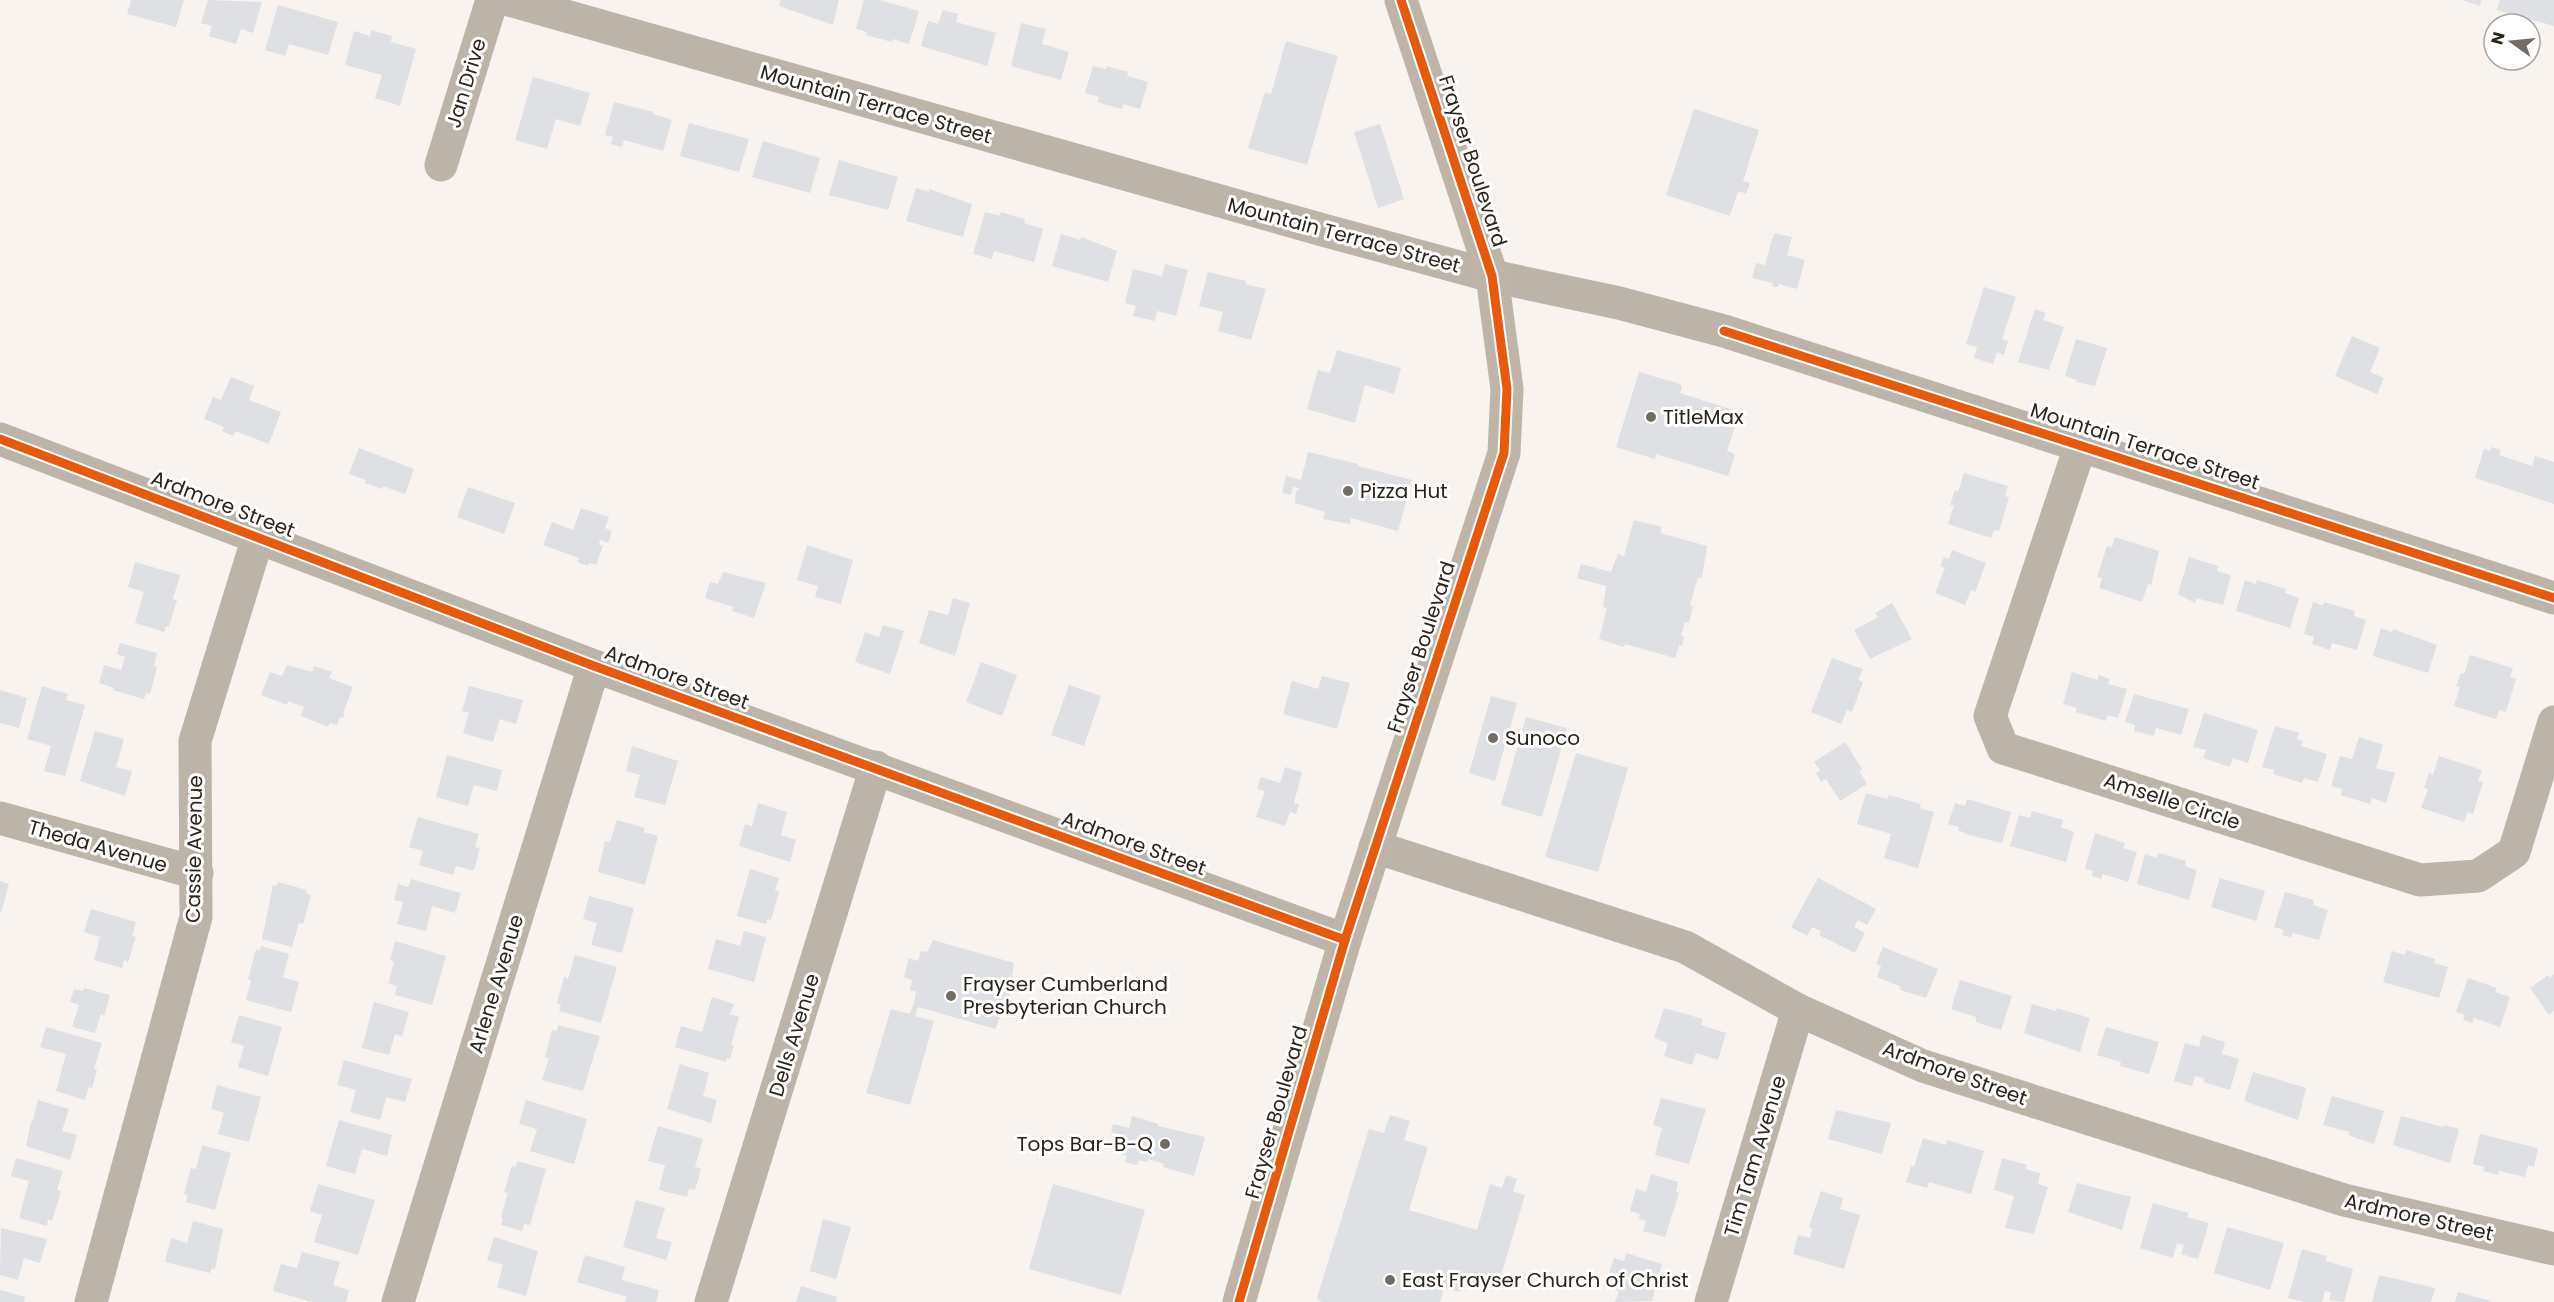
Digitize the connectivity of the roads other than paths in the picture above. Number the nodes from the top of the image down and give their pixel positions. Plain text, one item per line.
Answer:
1 (492, 0) edge
2 (509, 0) edge
3 (1401, 0) edge
4 (441, 165) dead end
5 (1492, 276) junction
6 (0, 439) edge
7 (2081, 444) junction
8 (258, 537) junction
9 (2554, 598) edge
10 (594, 666) junction
11 (2554, 722) edge
12 (876, 767) junction
13 (0, 818) edge
14 (1375, 847) junction
15 (197, 873) junction
16 (1345, 940) junction
17 (1798, 1010) junction
18 (2554, 1249) edge
19 (98, 1300) edge
20 (398, 1302) edge
21 (711, 1302) edge
22 (1239, 1302) edge
23 (1711, 1302) edge

1 - 4 street, Jan Drive
2 - 5 street, Mountain Terrace Street
3 - 5 main road, Frayser Boulevard
5 - 7 street, Mountain Terrace Street
5 - 14 main road, Frayser Boulevard
6 - 8 street, Ardmore Street
7 - 9 street, Mountain Terrace Street
7 - 11 street, Amselle Circle
8 - 10 street, Ardmore Street
8 - 15 street, Cassie Avenue
10 - 12 street, Ardmore Street
10 - 20 street, Arlene Avenue
12 - 16 street, Ardmore Street
12 - 21 street, Dells Avenue
13 - 15 street, Theda Avenue
14 - 16 main road, Frayser Boulevard
14 - 17 street, Ardmore Street
15 - 19 street, Cassie Avenue
16 - 22 main road, Frayser Boulevard
17 - 18 street, Ardmore Street
17 - 23 street, Tim Tam Avenue

